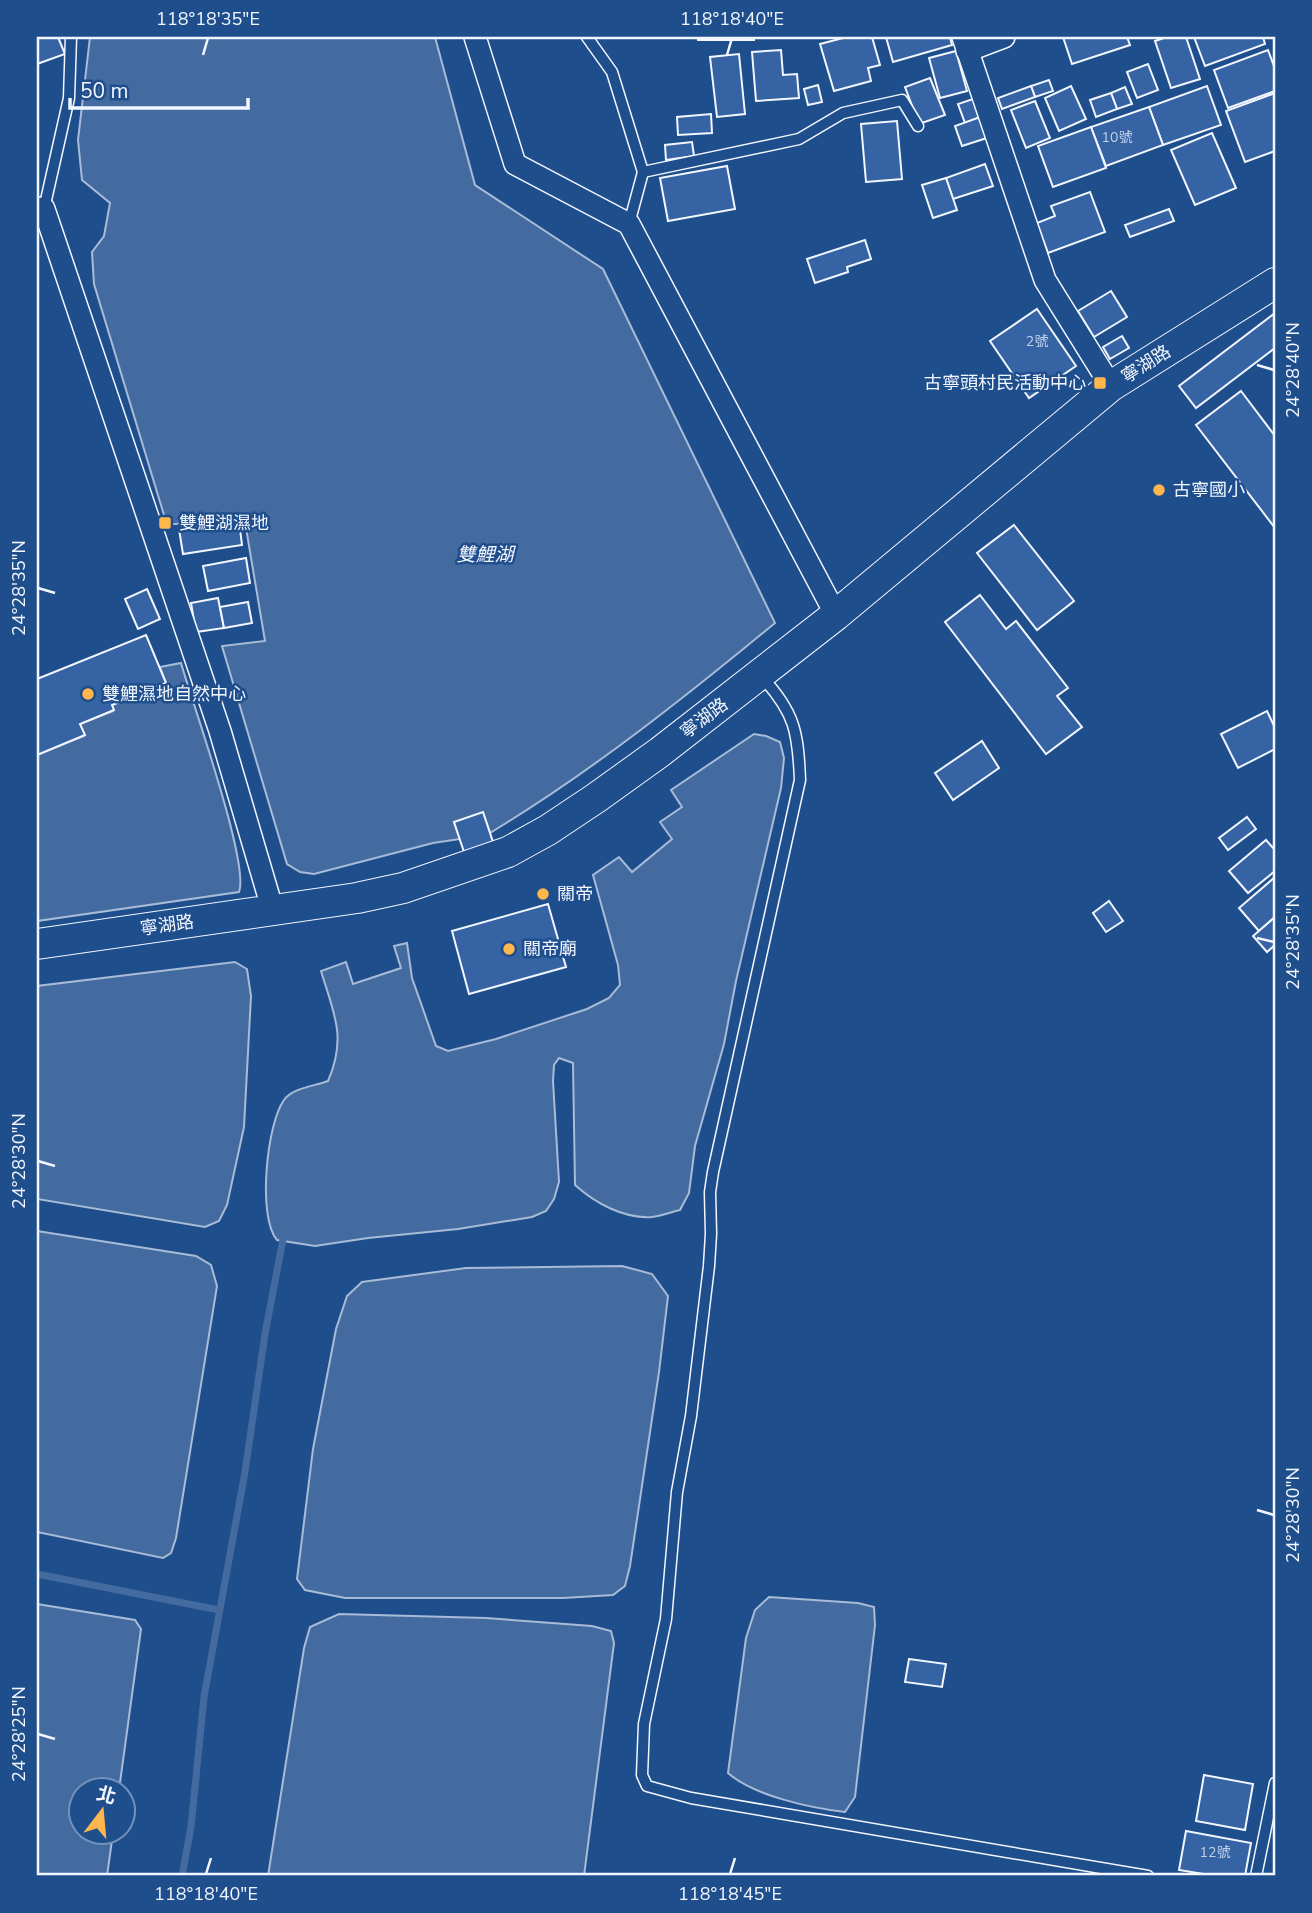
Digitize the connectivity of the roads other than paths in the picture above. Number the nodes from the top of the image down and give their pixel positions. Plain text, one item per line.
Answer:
1 (71, 37) edge
2 (475, 37) edge
3 (587, 37) edge
4 (1004, 37) edge
5 (965, 44) edge
6 (918, 126) dead end
7 (643, 172) junction
8 (40, 208) edge
9 (629, 223) junction
10 (1275, 283) edge
11 (1111, 386) junction
12 (836, 615) junction
13 (761, 675) junction
14 (273, 911) junction
15 (37, 944) edge
16 (1275, 1783) edge
17 (1148, 1876) edge
18 (1256, 1876) edge

1 - 8 lane
2 - 9 street
3 - 7 lane
4 - 5 street
5 - 11 street
6 - 7 lane
7 - 9 lane
8 - 14 street
9 - 12 street
10 - 11 main road, 寧湖路
11 - 12 main road, 寧湖路
12 - 13 main road, 寧湖路
13 - 14 main road, 寧湖路
13 - 17 lane
14 - 15 main road, 寧湖路
16 - 18 lane

